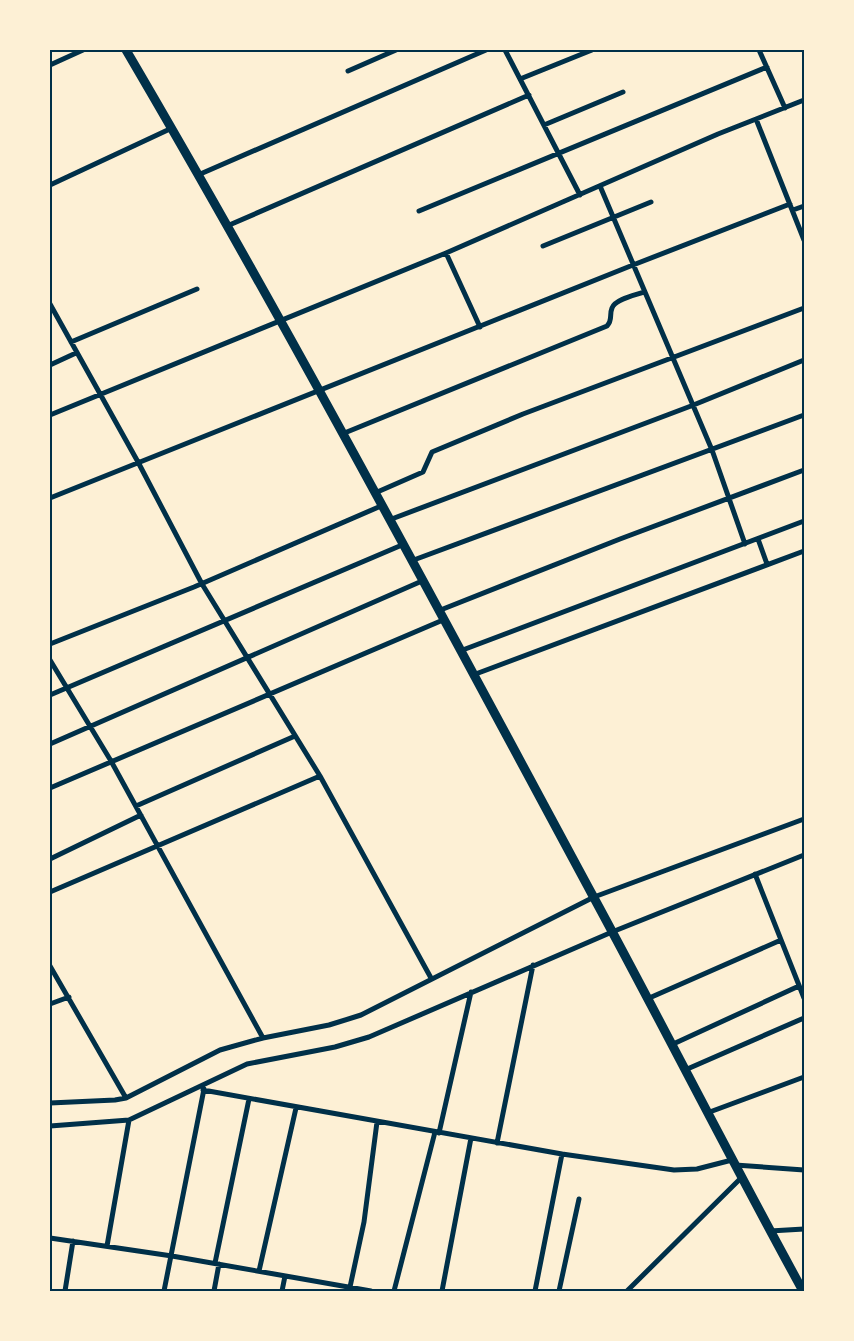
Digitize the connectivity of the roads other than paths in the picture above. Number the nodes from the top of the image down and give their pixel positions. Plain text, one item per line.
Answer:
1 (83, 50) edge
2 (126, 50) edge
3 (396, 50) edge
4 (486, 50) edge
5 (505, 50) edge
6 (592, 50) edge
7 (759, 50) edge
8 (50, 65) edge
9 (767, 67) junction
10 (348, 71) dead end
11 (520, 79) junction
12 (623, 92) dead end
13 (529, 95) junction
14 (804, 100) edge
15 (785, 108) junction
16 (756, 119) junction
17 (544, 125) junction
18 (172, 128) junction
19 (558, 152) junction
20 (198, 175) junction
21 (50, 185) edge
22 (600, 186) junction
23 (580, 194) junction
24 (651, 202) dead end
25 (804, 206) edge
26 (792, 207) junction
27 (419, 211) dead end
28 (613, 217) junction
29 (227, 226) junction
30 (804, 239) edge
31 (543, 246) dead end
32 (446, 253) junction
33 (633, 265) junction
34 (198, 289) dead end
35 (644, 292) junction
36 (50, 304) edge
37 (804, 308) edge
38 (280, 321) junction
39 (480, 327) junction
40 (71, 342) junction
41 (76, 353) junction
42 (672, 360) junction
43 (804, 360) edge
44 (50, 365) edge
45 (319, 391) junction
46 (99, 395) junction
47 (691, 406) junction
48 (50, 415) edge
49 (804, 415) edge
50 (342, 434) junction
51 (712, 450) junction
52 (138, 462) junction
53 (804, 470) edge
54 (374, 493) junction
55 (50, 498) edge
56 (729, 500) junction
57 (381, 506) junction
58 (389, 520) junction
59 (804, 521) edge
60 (758, 539) junction
61 (745, 544) junction
62 (402, 545) junction
63 (804, 551) edge
64 (411, 561) junction
65 (767, 564) junction
66 (422, 581) junction
67 (202, 584) junction
68 (440, 616) junction
69 (226, 620) junction
70 (50, 644) edge
71 (460, 651) junction
72 (248, 658) junction
73 (50, 660) edge
74 (473, 675) junction
75 (67, 688) junction
76 (270, 694) junction
77 (50, 695) edge
78 (91, 727) junction
79 (295, 736) junction
80 (50, 744) edge
81 (111, 760) junction
82 (320, 776) junction
83 (50, 788) edge
84 (136, 806) junction
85 (141, 815) junction
86 (804, 819) edge
87 (158, 846) junction
88 (804, 855) edge
89 (50, 858) edge
90 (755, 874) junction
91 (50, 892) edge
92 (594, 897) junction
93 (612, 932) junction
94 (781, 940) junction
95 (533, 965) junction
96 (50, 966) edge
97 (432, 978) junction
98 (799, 986) junction
99 (471, 992) junction
100 (69, 997) junction
101 (804, 998) edge
102 (647, 999) junction
103 (50, 1004) edge
104 (804, 1018) edge
105 (263, 1038) junction
106 (671, 1045) junction
107 (684, 1070) junction
108 (804, 1077) edge
109 (205, 1083) junction
110 (203, 1090) junction
111 (126, 1098) junction
112 (249, 1099) junction
113 (50, 1103) edge
114 (296, 1108) junction
115 (707, 1113) junction
116 (129, 1120) junction
117 (377, 1122) junction
118 (50, 1126) edge
119 (437, 1132) junction
120 (471, 1138) junction
121 (497, 1143) junction
122 (562, 1154) junction
123 (733, 1163) junction
124 (804, 1170) edge
125 (741, 1178) junction
126 (579, 1199) dead end
127 (804, 1229) edge
128 (770, 1231) junction
129 (50, 1238) edge
130 (74, 1241) junction
131 (107, 1246) junction
132 (172, 1256) junction
133 (217, 1264) junction
134 (259, 1271) junction
135 (285, 1276) junction
136 (800, 1279) edge
137 (350, 1287) junction
138 (64, 1291) edge
139 (164, 1291) edge
140 (214, 1291) edge
141 (282, 1291) edge
142 (371, 1291) edge
143 (394, 1291) edge
144 (442, 1291) edge
145 (535, 1291) edge
146 (559, 1291) edge
147 (627, 1291) edge
148 (803, 1291) edge

1 - 8 street
2 - 18 street
3 - 10 street
4 - 20 street
5 - 11 street
6 - 11 street
7 - 9 street
9 - 15 street
9 - 19 street
11 - 13 street
12 - 17 street
13 - 17 street
13 - 29 street
14 - 15 street
15 - 16 street
16 - 22 street
16 - 26 street
17 - 19 street
18 - 20 street
18 - 21 street
19 - 23 street
19 - 27 street
20 - 29 street
22 - 23 street
22 - 28 street
23 - 32 street
24 - 28 street
25 - 26 street
26 - 30 street
26 - 33 street
28 - 31 street
28 - 33 street
29 - 38 street
32 - 38 street
32 - 39 street
33 - 35 street
33 - 39 street
34 - 40 street
35 - 42 street
35 - 50 street
36 - 40 street
37 - 42 street
38 - 45 street
38 - 46 street
39 - 45 street
40 - 41 street
41 - 44 street
41 - 46 street
42 - 47 street
42 - 54 street
43 - 47 street
45 - 50 street
45 - 52 street
46 - 48 street
46 - 52 street
47 - 51 street
47 - 58 street
49 - 51 street
50 - 54 street
51 - 56 street
51 - 64 street
52 - 55 street
52 - 67 street
53 - 56 street
54 - 57 street
56 - 61 street
56 - 68 street
57 - 58 street
57 - 67 street
58 - 62 street
59 - 60 street
60 - 61 street
60 - 65 street
61 - 71 street
62 - 64 street
62 - 69 street
63 - 65 street
64 - 66 street
65 - 74 street
66 - 68 street
66 - 72 street
67 - 69 street
67 - 70 street
68 - 71 street
68 - 76 street
69 - 72 street
69 - 75 street
71 - 74 street
72 - 76 street
72 - 78 street
73 - 75 street
74 - 92 street
75 - 77 street
75 - 78 street
76 - 79 street
76 - 81 street
78 - 80 street
78 - 81 street
79 - 82 street
79 - 84 street
81 - 83 street
81 - 84 street
82 - 87 street
82 - 97 street
84 - 85 street
85 - 87 street
85 - 89 street
86 - 92 street
87 - 91 street
87 - 105 street
88 - 90 street
90 - 93 street
90 - 94 street
92 - 93 street
92 - 97 street
93 - 95 street
93 - 102 street
94 - 98 street
94 - 102 street
95 - 99 street
95 - 121 street
96 - 100 street
97 - 105 street
98 - 101 street
98 - 106 street
99 - 109 street
99 - 119 street
100 - 103 street
100 - 111 street
102 - 106 street
104 - 107 street
105 - 111 street
106 - 107 street
107 - 115 street
108 - 115 street
109 - 110 street
109 - 116 street
110 - 112 street
110 - 132 street
111 - 113 street
112 - 114 street
112 - 133 street
114 - 117 street
114 - 134 street
115 - 123 street
116 - 118 street
116 - 131 street
117 - 119 street
117 - 137 street
119 - 120 street
119 - 143 street
120 - 121 street
120 - 144 street
121 - 122 street
122 - 123 street
122 - 145 street
123 - 124 street
123 - 125 street
125 - 128 street
125 - 147 street
126 - 146 street
127 - 128 street
128 - 136 street
129 - 130 street
130 - 131 street
130 - 138 street
131 - 132 street
132 - 133 street
132 - 139 street
133 - 134 street
133 - 140 street
134 - 135 street
135 - 137 street
135 - 141 street
136 - 148 street
137 - 142 street

